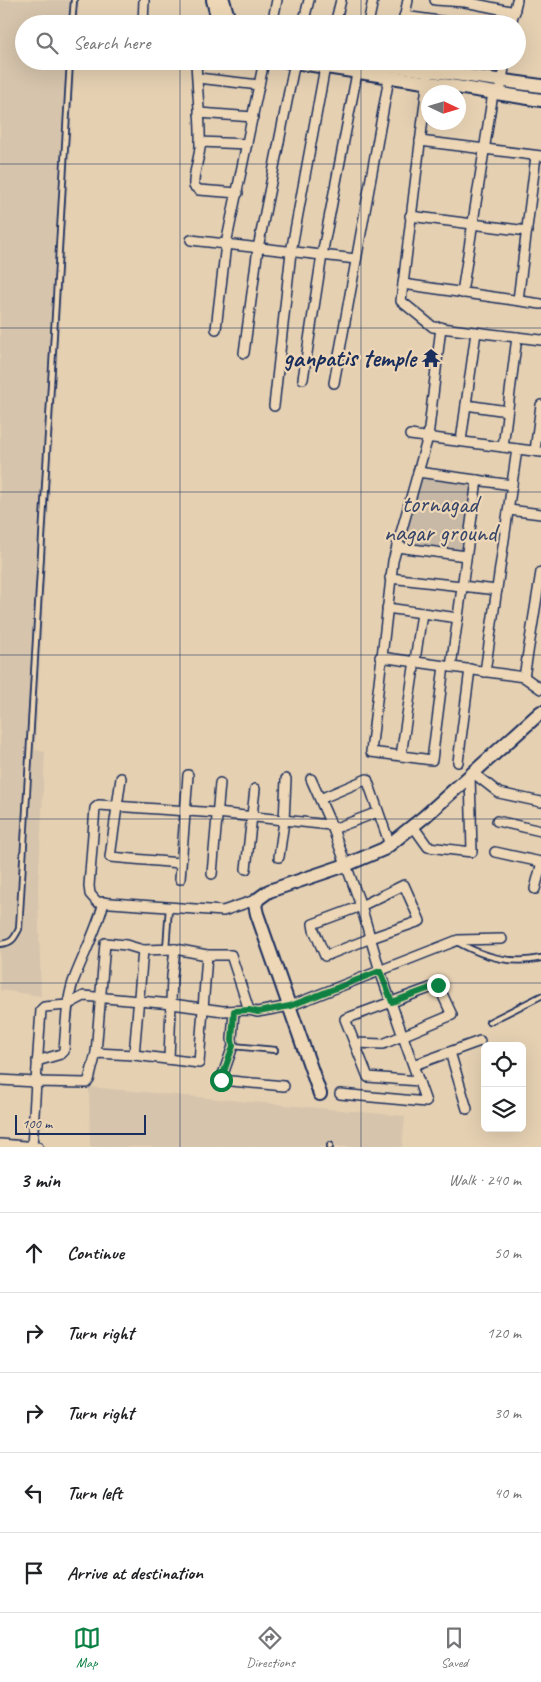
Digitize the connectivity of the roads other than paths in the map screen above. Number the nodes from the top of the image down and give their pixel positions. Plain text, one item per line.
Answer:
1 (74, 0) edge
2 (144, 0) edge
3 (213, 0) edge
4 (223, 0) edge
5 (277, 0) edge
6 (309, 0) edge
7 (340, 0) edge
8 (373, 0) edge
9 (408, 0) edge
10 (435, 0) edge
11 (517, 0) edge
12 (466, 1) edge
13 (515, 12) junction
14 (73, 15) edge
15 (143, 15) edge
16 (217, 15) edge
17 (227, 15) edge
18 (274, 15) edge
19 (305, 15) edge
20 (337, 15) edge
21 (370, 15) edge
22 (405, 15) edge
23 (514, 15) edge
24 (69, 70) edge
25 (197, 70) edge
26 (262, 70) edge
27 (291, 70) edge
28 (324, 70) edge
29 (358, 70) edge
30 (392, 70) edge
31 (400, 70) edge
32 (503, 70) edge
33 (428, 77) junction
34 (198, 78) junction
35 (502, 81) junction
36 (259, 85) junction
37 (541, 86) edge
38 (496, 94) junction
39 (541, 100) edge
40 (199, 113) junction
41 (253, 117) junction
42 (420, 141) junction
43 (200, 142) junction
44 (247, 144) junction
45 (484, 149) junction
46 (539, 156) edge
47 (238, 193) junction
48 (410, 216) junction
49 (472, 224) junction
50 (527, 231) junction
51 (191, 240) dead end
52 (226, 244) junction
53 (258, 248) junction
54 (291, 252) junction
55 (322, 255) junction
56 (356, 259) junction
57 (403, 284) junction
58 (462, 292) junction
59 (518, 300) junction
60 (541, 304) edge
61 (441, 328) junction
62 (216, 329) dead end
63 (476, 332) junction
64 (517, 337) junction
65 (541, 340) edge
66 (244, 353) dead end
67 (304, 379) dead end
68 (334, 383) dead end
69 (466, 405) junction
70 (541, 405) edge
71 (274, 406) dead end
72 (507, 410) junction
73 (540, 417) edge
74 (410, 435) dead end
75 (428, 437) junction
76 (461, 441) junction
77 (503, 447) junction
78 (517, 449) junction
79 (538, 451) edge
80 (418, 472) junction
81 (477, 480) junction
82 (512, 485) junction
83 (509, 510) junction
84 (541, 514) edge
85 (397, 547) junction
86 (466, 556) junction
87 (541, 572) edge
88 (390, 578) junction
89 (462, 586) junction
90 (497, 590) junction
91 (387, 608) junction
92 (422, 613) junction
93 (458, 618) junction
94 (380, 656) junction
95 (414, 661) junction
96 (447, 666) junction
97 (470, 670) junction
98 (485, 672) junction
99 (524, 678) junction
100 (541, 689) edge
101 (541, 712) edge
102 (401, 756) junction
103 (458, 762) dead end
104 (471, 774) junction
105 (188, 775) dead end
106 (121, 778) dead end
107 (286, 779) dead end
108 (311, 779) dead end
109 (220, 783) dead end
110 (255, 789) dead end
111 (320, 799) junction
112 (541, 802) edge
113 (117, 805) junction
114 (185, 811) junction
115 (378, 812) junction
116 (217, 813) junction
117 (251, 817) junction
118 (284, 821) junction
119 (497, 821) dead end
120 (413, 826) junction
121 (332, 827) junction
122 (541, 831) edge
123 (390, 845) junction
124 (495, 852) dead end
125 (279, 857) dead end
126 (541, 862) edge
127 (180, 863) junction
128 (346, 865) junction
129 (541, 866) edge
130 (246, 869) dead end
131 (212, 874) dead end
132 (180, 878) dead end
133 (535, 889) dead end
134 (258, 899) junction
135 (104, 902) junction
136 (361, 906) junction
137 (169, 907) junction
138 (371, 938) junction
139 (502, 939) dead end
140 (456, 941) junction
141 (0, 944) edge
142 (170, 949) junction
143 (143, 950) junction
144 (207, 955) junction
145 (541, 958) edge
146 (380, 971) junction
147 (541, 996) edge
148 (100, 998) junction
149 (140, 1001) junction
150 (392, 1002) junction
151 (172, 1004) junction
152 (67, 1005) junction
153 (290, 1006) junction
154 (202, 1008) junction
155 (249, 1010) junction
156 (234, 1011) junction
157 (489, 1022) dead end
158 (404, 1036) junction
159 (480, 1041) dead end
160 (355, 1043) junction
161 (233, 1046) junction
162 (275, 1050) dead end
163 (96, 1052) junction
164 (450, 1052) junction
165 (134, 1055) junction
166 (168, 1059) junction
167 (37, 1061) junction
168 (414, 1065) junction
169 (0, 1080) edge
170 (419, 1081) junction
171 (36, 1082) junction
172 (284, 1086) dead end
173 (320, 1094) dead end
174 (340, 1094) dead end
175 (467, 1110) dead end
176 (0, 1144) edge
177 (34, 1146) edge

1 - 14 lane
2 - 15 street
3 - 16 street
4 - 17 street
5 - 18 street
6 - 19 street
7 - 20 street
8 - 21 street
9 - 22 street
10 - 12 street
11 - 13 street
12 - 13 street
13 - 23 street
24 - 141 lane
25 - 34 street
26 - 36 street
27 - 53 street
28 - 54 street
29 - 55 street
30 - 56 street
31 - 33 street
32 - 35 street
33 - 35 street
33 - 38 street
33 - 42 street
34 - 36 street
34 - 40 street
35 - 37 street
35 - 38 street
36 - 41 street
38 - 39 street
38 - 45 street
40 - 41 street
40 - 43 street
41 - 44 street
42 - 45 street
42 - 48 street
43 - 44 street
43 - 47 street
44 - 47 street
45 - 46 street
45 - 49 street
46 - 50 street
47 - 52 street
48 - 49 street
48 - 57 street
49 - 50 street
49 - 58 street
50 - 59 street
51 - 52 street
52 - 53 street
52 - 62 street
53 - 54 street
53 - 66 street
54 - 55 street
54 - 71 street
55 - 56 street
55 - 67 street
56 - 68 street
57 - 58 street
57 - 61 street
58 - 59 street
59 - 60 street
61 - 63 street
61 - 75 street
63 - 64 street
63 - 69 street
64 - 65 street
64 - 72 street
69 - 72 street
69 - 76 street
70 - 73 street
72 - 77 street
73 - 79 street
74 - 75 street
75 - 76 street
75 - 80 street
76 - 77 street
77 - 78 street
78 - 79 street
78 - 82 street
80 - 81 street
80 - 85 street
81 - 82 street
81 - 86 street
82 - 83 street
83 - 84 street
83 - 90 street
85 - 86 street
85 - 88 street
86 - 89 street
87 - 99 street
88 - 89 street
88 - 91 street
89 - 90 street
89 - 93 street
90 - 98 street
91 - 92 street
91 - 94 street
92 - 93 street
92 - 95 street
93 - 96 street
94 - 95 street
94 - 102 street
95 - 96 street
95 - 102 street
96 - 97 street
96 - 102 street
97 - 98 street
97 - 103 street
98 - 99 street
99 - 100 street
101 - 104 street
104 - 112 street
104 - 120 street
104 - 120 street
105 - 114 street
106 - 113 street
107 - 118 street
108 - 111 street
109 - 116 street
110 - 117 street
111 - 115 street
111 - 121 street
113 - 114 street
113 - 127 street
113 - 135 street
114 - 116 street
114 - 127 street
115 - 121 street
115 - 123 street
116 - 117 street
116 - 131 street
117 - 118 street
117 - 130 street
118 - 121 street
118 - 125 street
119 - 122 street
120 - 123 street
121 - 128 street
123 - 128 street
124 - 126 street
127 - 132 street
128 - 134 street
128 - 136 street
129 - 133 street
134 - 137 street
134 - 153 street
135 - 137 street
135 - 152 street
136 - 138 street
136 - 138 street
136 - 138 street
137 - 142 lane
138 - 146 street
139 - 140 street
140 - 145 lane
140 - 146 street
142 - 143 street
142 - 144 street
142 - 151 street
143 - 148 street
143 - 149 street
144 - 154 street
144 - 155 street
146 - 150 street
146 - 153 street
147 - 157 lane
148 - 149 street
148 - 152 street
148 - 163 street
149 - 151 street
149 - 165 street
150 - 158 street
150 - 158 street
150 - 160 street
151 - 154 street
151 - 166 street
152 - 167 street
152 - 167 street
153 - 155 street
153 - 173 street
154 - 156 street
154 - 166 street
155 - 156 street
156 - 161 street
158 - 160 street
158 - 168 street
159 - 164 street
160 - 170 street
161 - 162 lane
161 - 172 street
163 - 165 street
163 - 171 street
164 - 168 street
164 - 175 street
165 - 166 street
167 - 171 street
168 - 170 street
169 - 171 street
170 - 174 street
171 - 177 street
176 - 177 street

